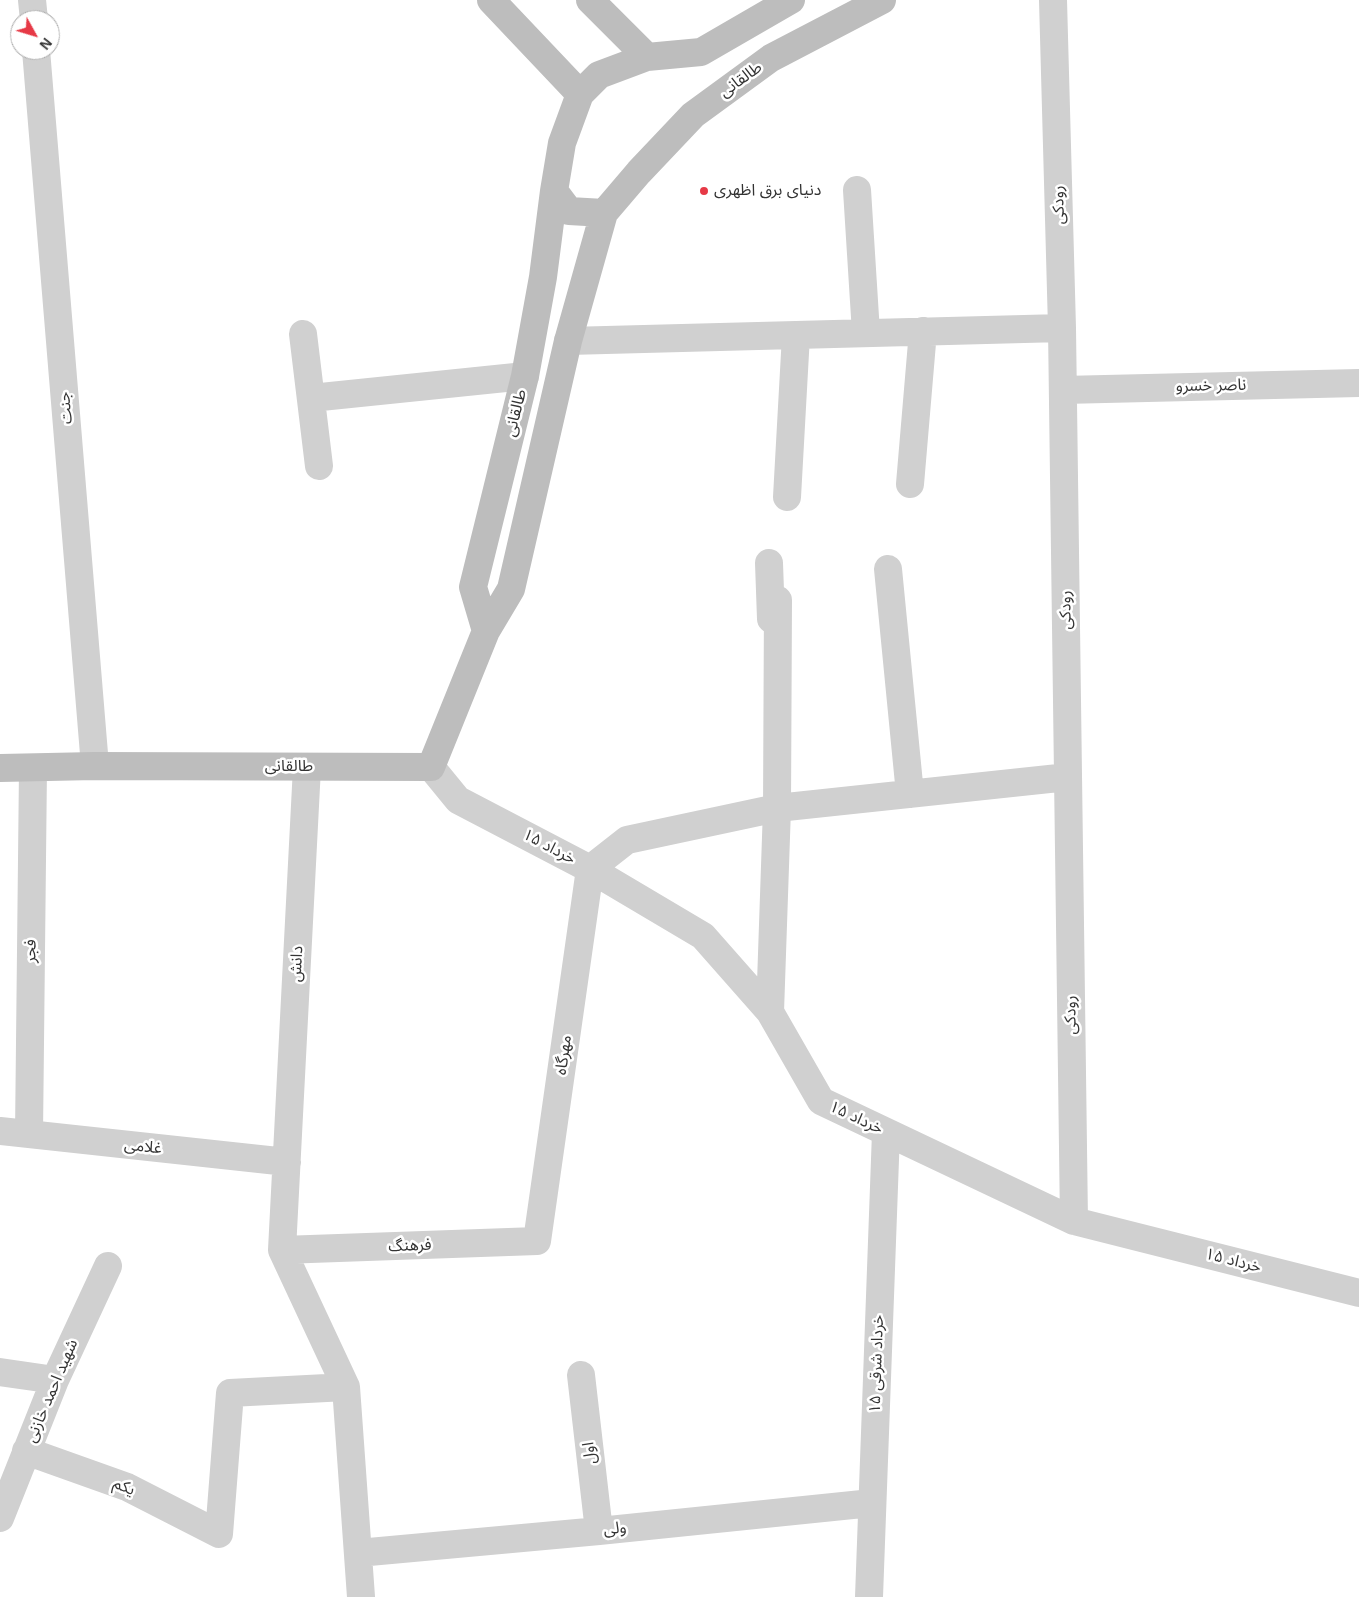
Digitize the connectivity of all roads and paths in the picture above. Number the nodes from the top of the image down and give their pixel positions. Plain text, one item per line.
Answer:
1 (491, 0) edge
2 (590, 0) edge
3 (791, 0) edge
4 (882, 0) edge
5 (1053, 0) edge
6 (647, 57) junction
7 (37, 60) edge
8 (580, 94) junction
9 (857, 190) dead end
10 (554, 191) junction
11 (604, 213) junction
12 (1062, 328) junction
13 (923, 332) junction
14 (866, 333) junction
15 (303, 334) dead end
16 (796, 335) junction
17 (568, 341) junction
18 (525, 376) junction
19 (1359, 382) edge
20 (1063, 390) junction
21 (311, 398) junction
22 (320, 466) dead end
23 (910, 484) dead end
24 (787, 497) dead end
25 (769, 563) dead end
26 (888, 569) dead end
27 (778, 600) dead end
28 (486, 631) junction
29 (95, 766) junction
30 (307, 767) junction
31 (431, 767) junction
32 (0, 768) edge
33 (33, 768) junction
34 (1068, 777) junction
35 (910, 794) junction
36 (777, 808) junction
37 (590, 869) junction
38 (770, 1012) junction
39 (0, 1131) edge
40 (886, 1132) junction
41 (28, 1134) junction
42 (287, 1162) junction
43 (1074, 1221) junction
44 (537, 1241) joint
45 (282, 1250) junction
46 (108, 1266) dead end
47 (1359, 1293) edge
48 (0, 1372) edge
49 (581, 1375) dead end
50 (55, 1380) junction
51 (346, 1387) junction
52 (26, 1451) junction
53 (872, 1503) junction
54 (0, 1518) edge
55 (599, 1531) junction
56 (358, 1553) junction
57 (361, 1597) edge
58 (869, 1597) edge

1 - 8 street
2 - 6 street
3 - 6 street, طالقانی
4 - 11 street, طالقانی
5 - 12 street, رودکی
6 - 8 street, طالقانی
7 - 29 street, جنت
8 - 10 street, طالقانی
9 - 14 street
10 - 11 street
10 - 18 street, طالقانی
11 - 17 street, طالقانی
12 - 13 street
12 - 20 street, رودکی
13 - 14 street
13 - 23 street
14 - 16 street
15 - 21 street
16 - 17 street
16 - 24 street
17 - 28 street, طالقانی
18 - 21 street
18 - 28 street, طالقانی
19 - 20 street, ناصر خسرو
20 - 34 street, رودکی
21 - 22 street
25 - 36 street
26 - 35 street
27 - 36 street
28 - 31 street, طالقانی
29 - 30 street, طالقانی
29 - 33 street, طالقانی
30 - 31 street, طالقانی
30 - 42 street, دانش
31 - 37 street, ۱۵ خرداد
32 - 33 street, طالقانی
33 - 41 street, فجر
34 - 35 street
34 - 43 street, رودکی
35 - 36 street
36 - 37 street
36 - 38 street
37 - 38 street, ۱۵ خرداد
37 - 44 street, مهرگاه
38 - 40 street, ۱۵ خرداد
39 - 41 street, غلامی
40 - 43 street, ۱۵ خرداد
40 - 53 street, ۱۵ خرداد شرقی
41 - 42 street, غلامی
42 - 45 street, دانش
43 - 47 street, ۱۵ خرداد
44 - 45 street, فرهنگ
45 - 51 street
46 - 50 street, شهید احمد خازنی
48 - 50 street
49 - 55 street, اول
50 - 52 street, شهید احمد خازنی
51 - 52 street, یکم
51 - 56 street
52 - 54 street, شهید احمد خازنی
53 - 55 street, ولی
53 - 58 street, ۱۵ خرداد شرقی
55 - 56 street, ولی
56 - 57 street

